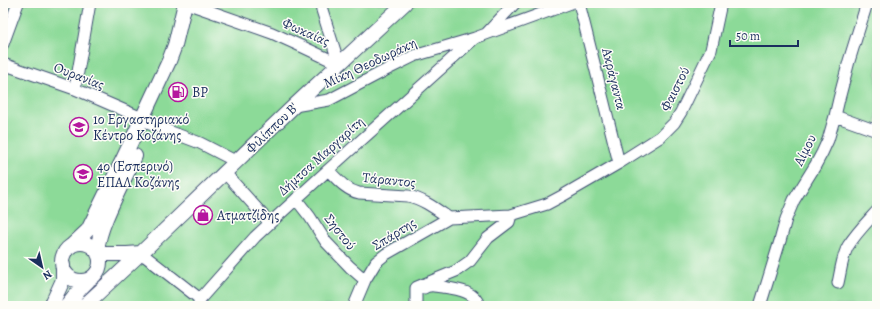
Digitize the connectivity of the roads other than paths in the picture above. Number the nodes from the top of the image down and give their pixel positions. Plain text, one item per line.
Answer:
1 (18, 3) edge
2 (90, 3) edge
3 (321, 3) edge
4 (405, 3) edge
5 (515, 3) edge
6 (571, 3) edge
7 (579, 3) edge
8 (721, 3) edge
9 (867, 3) edge
10 (190, 4) edge
11 (480, 36) junction
12 (3, 44) edge
13 (3, 64) edge
14 (339, 64) junction
15 (75, 89) junction
16 (294, 106) junction
17 (835, 116) junction
18 (146, 121) junction
19 (877, 131) edge
20 (237, 162) junction
21 (619, 162) junction
22 (328, 170) junction
23 (225, 173) junction
24 (296, 199) junction
25 (877, 211) edge
26 (511, 215) junction
27 (449, 218) junction
28 (270, 223) junction
29 (70, 247) junction
30 (98, 253) junction
31 (141, 253) junction
32 (63, 264) junction
33 (121, 272) junction
34 (93, 276) junction
35 (365, 280) junction
36 (838, 283) dead end
37 (416, 291) junction
38 (199, 303) edge
39 (51, 306) edge
40 (66, 306) edge
41 (84, 306) edge
42 (354, 306) edge
43 (416, 306) edge
44 (479, 306) edge
45 (760, 306) edge

1 - 12 street
2 - 15 street
3 - 14 street
4 - 14 main road, Φιλίππου Β'
5 - 11 street, Δήμτσα Μαργαρίτη
6 - 11 street, Μίκη Θεοδωράκη
7 - 21 street, Ακράγαντα
8 - 21 street, Φαιστού
9 - 17 street, Αίμου
10 - 14 street, Φωκαίας
10 - 18 main road
11 - 16 street, Μίκη Θεοδωράκη
11 - 22 street, Δήμτσα Μαργαρίτη
13 - 15 street, Ουρανίας
14 - 16 main road, Φιλίππου Β'
15 - 18 street, Ουρανίας
16 - 20 main road, Φιλίππου Β'
17 - 19 street
17 - 45 street, Αίμου
18 - 20 street, Ουρανίας
18 - 29 main road
18 - 30 main road
20 - 23 main road, Φιλίππου Β'
21 - 26 street, Φαιστού
22 - 24 street, Δήμτσα Μαργαρίτη
22 - 27 street, Τάραντος
23 - 28 street
23 - 31 main road, Φιλίππου Β'
24 - 28 street, Δήμτσα Μαργαρίτη
24 - 35 street, Σηστού
25 - 36 street
26 - 27 street, Φαιστού
26 - 37 street
27 - 35 street, Σπάρτης
28 - 38 street, Δήμτσα Μαργαρίτη
29 - 30 main road
29 - 32 main road
30 - 31 main road
30 - 34 main road
31 - 33 main road, Φιλίππου Β'
31 - 38 street
32 - 34 main road
32 - 39 main road
33 - 34 main road
33 - 41 main road, Φιλίππου Β'
34 - 40 main road
35 - 42 street, Σπάρτης
37 - 43 street
37 - 44 street

